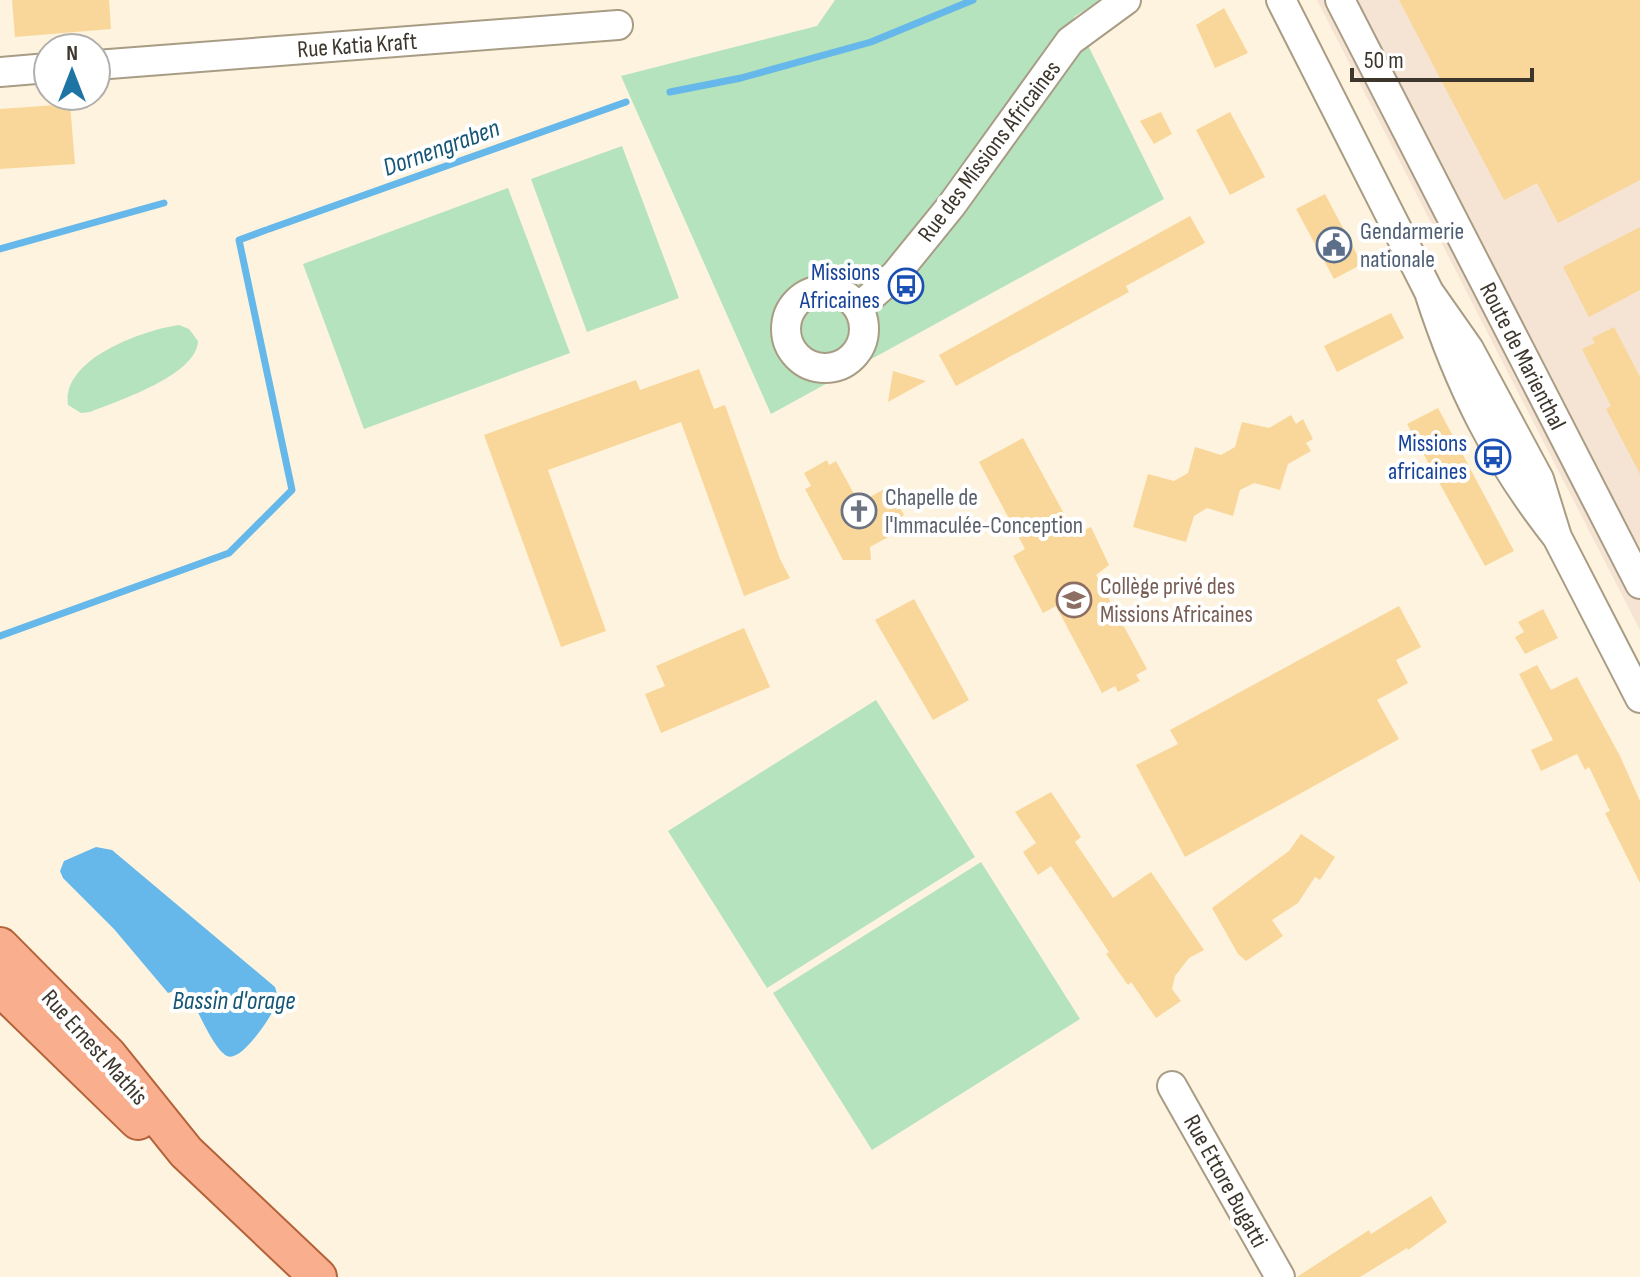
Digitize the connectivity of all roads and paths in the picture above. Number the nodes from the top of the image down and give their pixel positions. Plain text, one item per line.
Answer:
1 (1126, 0) edge
2 (1281, 0) edge
3 (1340, 0) edge
4 (618, 25) dead end
5 (112, 64) edge
6 (32, 69) edge
7 (0, 72) edge
8 (858, 308) dead end
9 (1640, 584) edge
10 (1640, 698) edge
11 (0, 946) edge
12 (0, 987) edge
13 (1172, 1086) dead end
14 (186, 1152) junction
15 (318, 1277) edge
16 (1280, 1277) edge

1 - 8 street, Rue des Missions Africaines
2 - 10 street
3 - 9 street, Route de Marienthal
4 - 5 street, Rue Katia Kraft
6 - 7 street
11 - 14 main road, Rue Ernest Mathis
12 - 14 main road, Rue Ernest Mathis
13 - 16 street, Rue Ettore Bugatti
14 - 15 main road, Rue Ernest Mathis

